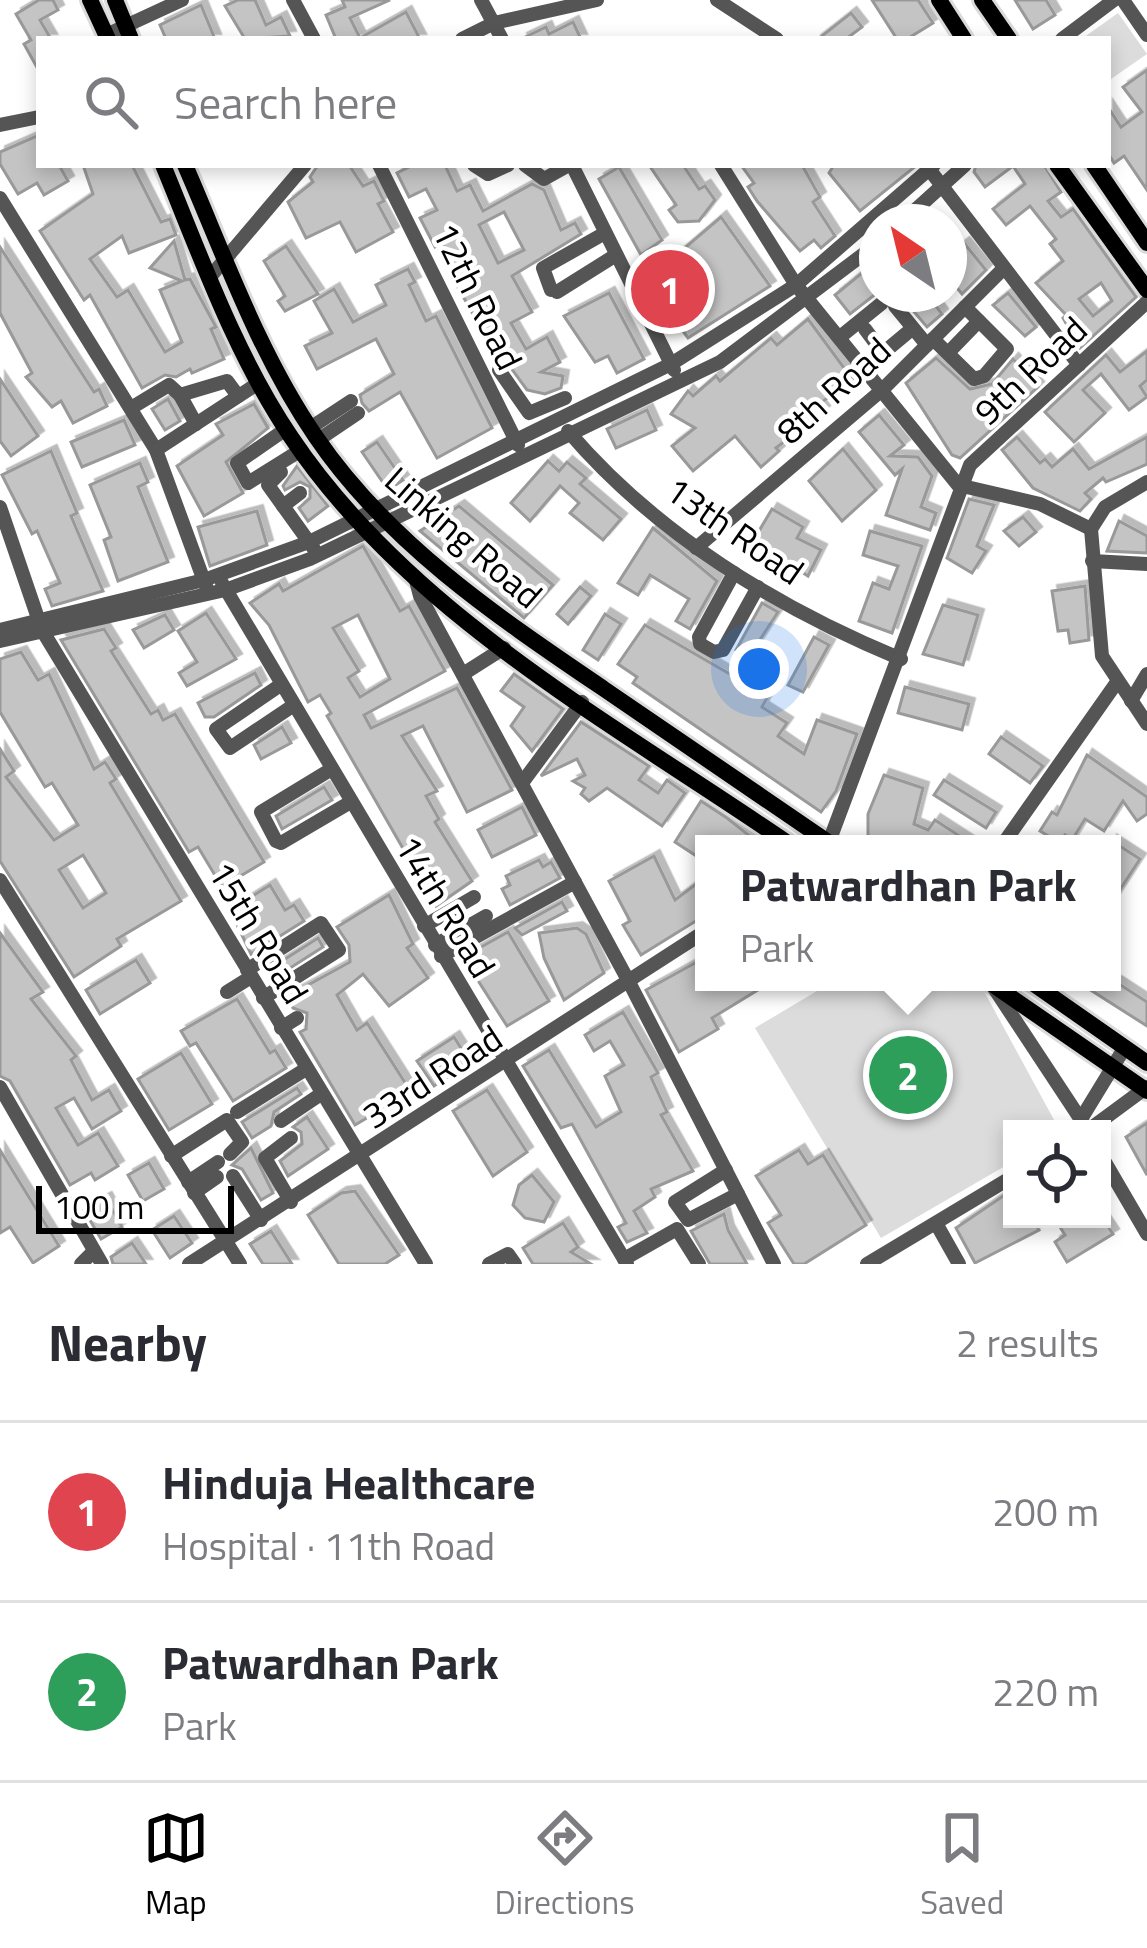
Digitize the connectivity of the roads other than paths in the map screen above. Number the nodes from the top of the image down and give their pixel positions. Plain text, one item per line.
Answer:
1 (91, 0) edge
2 (115, 0) edge
3 (182, 0) edge
4 (293, 0) edge
5 (482, 0) edge
6 (597, 0) edge
7 (717, 0) edge
8 (939, 0) edge
9 (982, 0) edge
10 (1119, 0) edge
11 (494, 23) junction
12 (128, 33) edge
13 (1147, 34) edge
14 (107, 36) edge
15 (312, 36) edge
16 (468, 36) edge
17 (500, 36) edge
18 (772, 36) edge
19 (962, 36) edge
20 (1007, 36) edge
21 (1066, 36) edge
22 (36, 118) edge
23 (0, 124) edge
24 (164, 168) edge
25 (186, 168) edge
26 (302, 168) edge
27 (382, 168) edge
28 (534, 168) edge
29 (565, 168) edge
30 (572, 168) edge
31 (723, 168) edge
32 (930, 168) edge
33 (931, 168) edge
34 (962, 168) edge
35 (1059, 168) edge
36 (1096, 168) edge
37 (941, 188) junction
38 (0, 198) edge
39 (923, 204) edge
40 (599, 237) junction
41 (1147, 243) edge
42 (609, 256) junction
43 (859, 259) edge
44 (227, 261) junction
45 (1003, 268) junction
46 (211, 277) junction
47 (796, 286) junction
48 (1147, 290) edge
49 (809, 299) junction
50 (1147, 302) edge
51 (967, 305) edge
52 (967, 309) edge
53 (960, 312) edge
54 (979, 321) junction
55 (866, 327) junction
56 (908, 329) junction
57 (847, 346) junction
58 (926, 346) junction
59 (891, 348) junction
60 (948, 353) junction
61 (670, 364) junction
62 (1079, 365) junction
63 (906, 367) junction
64 (497, 372) junction
65 (255, 379) junction
66 (681, 382) junction
67 (882, 390) junction
68 (235, 391) junction
69 (180, 395) junction
70 (564, 404) junction
71 (135, 406) junction
72 (354, 407) dead end
73 (532, 417) junction
74 (196, 424) junction
75 (286, 429) junction
76 (314, 434) junction
77 (570, 434) junction
78 (518, 437) junction
79 (160, 447) junction
80 (302, 452) junction
81 (523, 454) junction
82 (1147, 482) edge
83 (958, 485) junction
84 (300, 493) dead end
85 (283, 506) junction
86 (0, 507) edge
87 (379, 515) junction
88 (361, 526) junction
89 (1090, 529) junction
90 (314, 548) junction
91 (696, 548) junction
92 (1092, 561) junction
93 (1147, 564) edge
94 (734, 573) junction
95 (415, 577) junction
96 (214, 585) junction
97 (758, 587) junction
98 (40, 625) junction
99 (0, 630) edge
100 (519, 631) junction
101 (0, 641) edge
102 (504, 648) junction
103 (902, 659) junction
104 (464, 674) junction
105 (1147, 674) edge
106 (1118, 682) junction
107 (282, 698) junction
108 (582, 701) junction
109 (1130, 701) junction
110 (1147, 724) edge
111 (522, 784) junction
112 (335, 787) junction
113 (776, 835) edge
114 (818, 835) edge
115 (833, 835) edge
116 (1009, 835) edge
117 (0, 880) edge
118 (575, 882) junction
119 (474, 897) dead end
120 (486, 916) dead end
121 (424, 926) junction
122 (695, 938) edge
123 (438, 951) junction
124 (262, 961) junction
125 (249, 974) junction
126 (629, 982) junction
127 (995, 991) edge
128 (1002, 991) edge
129 (1044, 991) edge
130 (227, 992) dead end
131 (277, 1001) junction
132 (1125, 1047) junction
133 (506, 1063) junction
134 (1147, 1063) edge
135 (1113, 1068) junction
136 (306, 1070) junction
137 (0, 1087) edge
138 (1146, 1089) edge
139 (321, 1094) junction
140 (237, 1112) dead end
141 (1082, 1120) edge
142 (1089, 1120) edge
143 (1096, 1120) edge
144 (281, 1121) dead end
145 (291, 1138) dead end
146 (175, 1153) junction
147 (360, 1159) junction
148 (188, 1165) dead end
149 (224, 1167) junction
150 (1111, 1172) edge
151 (721, 1173) junction
152 (1003, 1183) edge
153 (191, 1188) junction
154 (734, 1196) junction
155 (291, 1202) junction
156 (261, 1220) junction
157 (937, 1225) junction
158 (1147, 1234) edge
159 (225, 1242) junction
160 (98, 1257) edge
161 (633, 1260) edge
162 (82, 1264) edge
163 (189, 1264) edge
164 (240, 1264) edge
165 (426, 1264) edge
166 (489, 1264) edge
167 (515, 1264) edge
168 (699, 1264) edge
169 (774, 1264) edge
170 (867, 1264) edge
171 (959, 1264) edge

1 - 14 main road
2 - 12 main road
3 - 12 street
4 - 15 street
5 - 11 street
6 - 11 street
7 - 18 street
8 - 19 main road
9 - 20 main road
10 - 13 street
10 - 21 street
11 - 16 street
11 - 17 street
22 - 23 street
24 - 46 main road, Linking Road
25 - 44 main road, Linking Road
26 - 44 street
27 - 64 street, 12th Road
28 - 29 street
30 - 40 street
31 - 47 street
32 - 47 street
33 - 37 street
34 - 37 street
35 - 48 main road
36 - 41 main road
37 - 39 street
37 - 45 street
38 - 71 street, 14th Road
40 - 42 street
40 - 42 street
42 - 61 street
43 - 49 street
44 - 46 street
44 - 76 main road, Linking Road
45 - 51 street, 8th Road
45 - 62 street
46 - 65 main road, Linking Road
47 - 49 street
47 - 61 street
49 - 57 street
49 - 66 street
50 - 62 street, 9th Road
52 - 54 street
53 - 58 street, 8th Road
54 - 60 street
54 - 60 street
55 - 56 street
55 - 57 street
55 - 57 street
55 - 59 street
56 - 58 street
56 - 59 street
57 - 67 street
58 - 60 street
58 - 63 street, 8th Road
59 - 63 street
61 - 66 street
61 - 70 street
62 - 83 street, 9th Road
63 - 67 street, 8th Road
64 - 73 street
64 - 78 street, 12th Road
65 - 68 street
65 - 75 main road, Linking Road
66 - 77 street
67 - 83 street
67 - 91 street, 8th Road
68 - 69 street
68 - 74 street
69 - 71 street
69 - 74 street
70 - 73 street
70 - 77 street, 13th Road
71 - 79 street, 14th Road
72 - 76 street
73 - 78 street
74 - 79 street
75 - 80 main road, Linking Road
75 - 80 street
76 - 87 main road, Linking Road
77 - 81 street
77 - 91 street, 13th Road
78 - 81 street, 12th Road
78 - 87 street
79 - 96 street, 14th Road
80 - 85 street
80 - 88 main road, Linking Road
81 - 87 street
82 - 89 street
83 - 89 street
83 - 103 street
84 - 85 street
85 - 90 street
86 - 98 street, 15th Road
87 - 88 street
87 - 100 main road, Linking Road
88 - 90 street
88 - 95 main road, Linking Road
89 - 92 street
90 - 96 street
91 - 94 street, 13th Road
92 - 93 street
92 - 106 street
94 - 97 street, 13th Road
94 - 97 street
95 - 102 main road, Linking Road
95 - 104 street
96 - 98 street
96 - 107 street, 14th Road
97 - 103 street, 13th Road
98 - 99 street
98 - 101 street
98 - 125 street, 15th Road
100 - 102 main road
100 - 114 main road, Linking Road
102 - 104 street
102 - 108 main road, Linking Road
103 - 115 street
104 - 111 street
105 - 109 street
106 - 109 street
106 - 116 street
107 - 107 street
107 - 112 street, 14th Road
108 - 111 street
108 - 113 main road, Linking Road
109 - 110 street
111 - 118 street
112 - 112 street
112 - 121 street, 14th Road
117 - 146 street
118 - 123 street
118 - 126 street
119 - 121 street
120 - 123 street
121 - 123 street, 14th Road
122 - 126 street, 33rd Road
123 - 133 street, 14th Road
124 - 125 street
124 - 131 street
124 - 131 street
125 - 130 street
125 - 131 street, 15th Road
126 - 133 street, 33rd Road
126 - 151 street
127 - 141 street
128 - 135 main road
129 - 132 main road
131 - 136 street, 15th Road
132 - 134 main road
132 - 135 street
133 - 147 street, 33rd Road
133 - 161 street, 14th Road
135 - 138 main road
135 - 142 street
136 - 139 street, 15th Road
136 - 140 street
137 - 160 street
138 - 143 street
139 - 144 street
139 - 147 street, 15th Road
145 - 155 street
146 - 148 street
146 - 149 street
146 - 153 street
147 - 155 street, 33rd Road
147 - 165 street, 15th Road
149 - 153 street
149 - 156 street
150 - 158 street
151 - 154 street
151 - 154 street
152 - 157 street
153 - 159 street
154 - 169 street
155 - 156 street, 33rd Road
156 - 159 street, 33rd Road
157 - 170 street
157 - 171 street
159 - 163 street, 33rd Road
159 - 164 street
160 - 162 street
161 - 168 street
166 - 167 street

